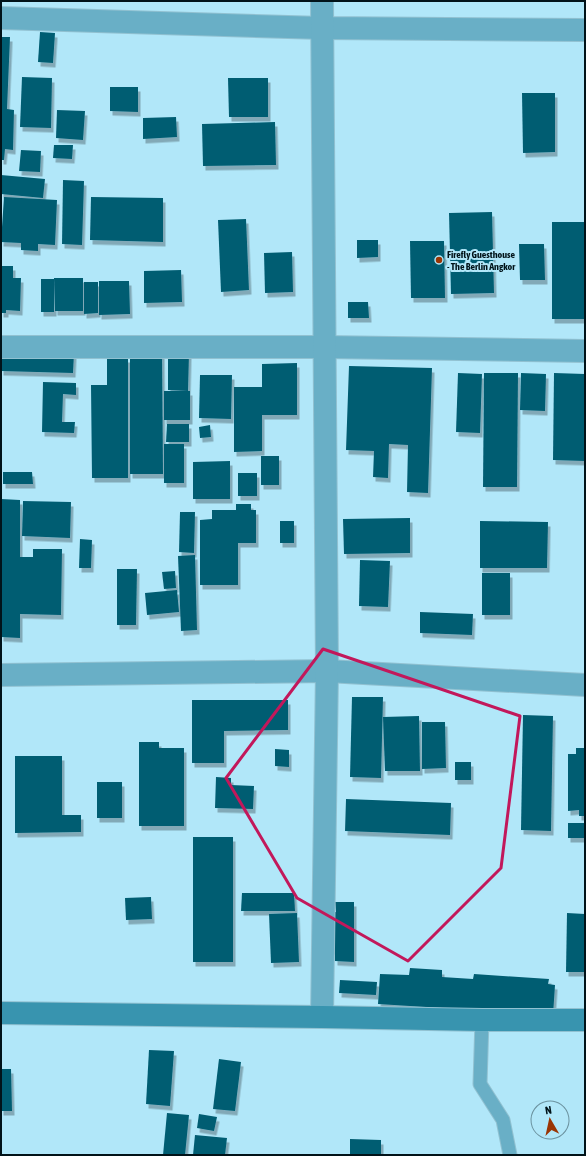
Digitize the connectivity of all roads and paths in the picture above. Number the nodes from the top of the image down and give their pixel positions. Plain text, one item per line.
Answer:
1 (322, 1) edge
2 (1, 18) edge
3 (322, 28) junction
4 (585, 30) edge
5 (1, 347) edge
6 (324, 347) junction
7 (585, 352) edge
8 (327, 671) junction
9 (1, 675) edge
10 (585, 685) edge
11 (1, 1013) edge
12 (322, 1017) junction
13 (482, 1020) junction
14 (585, 1020) edge
15 (510, 1155) edge

1 - 3 street
2 - 3 street
3 - 4 street
3 - 6 street
5 - 6 street
6 - 7 street
6 - 8 street
8 - 9 street
8 - 10 street
8 - 12 street
11 - 12 street
12 - 13 street
13 - 14 street
13 - 15 lane

